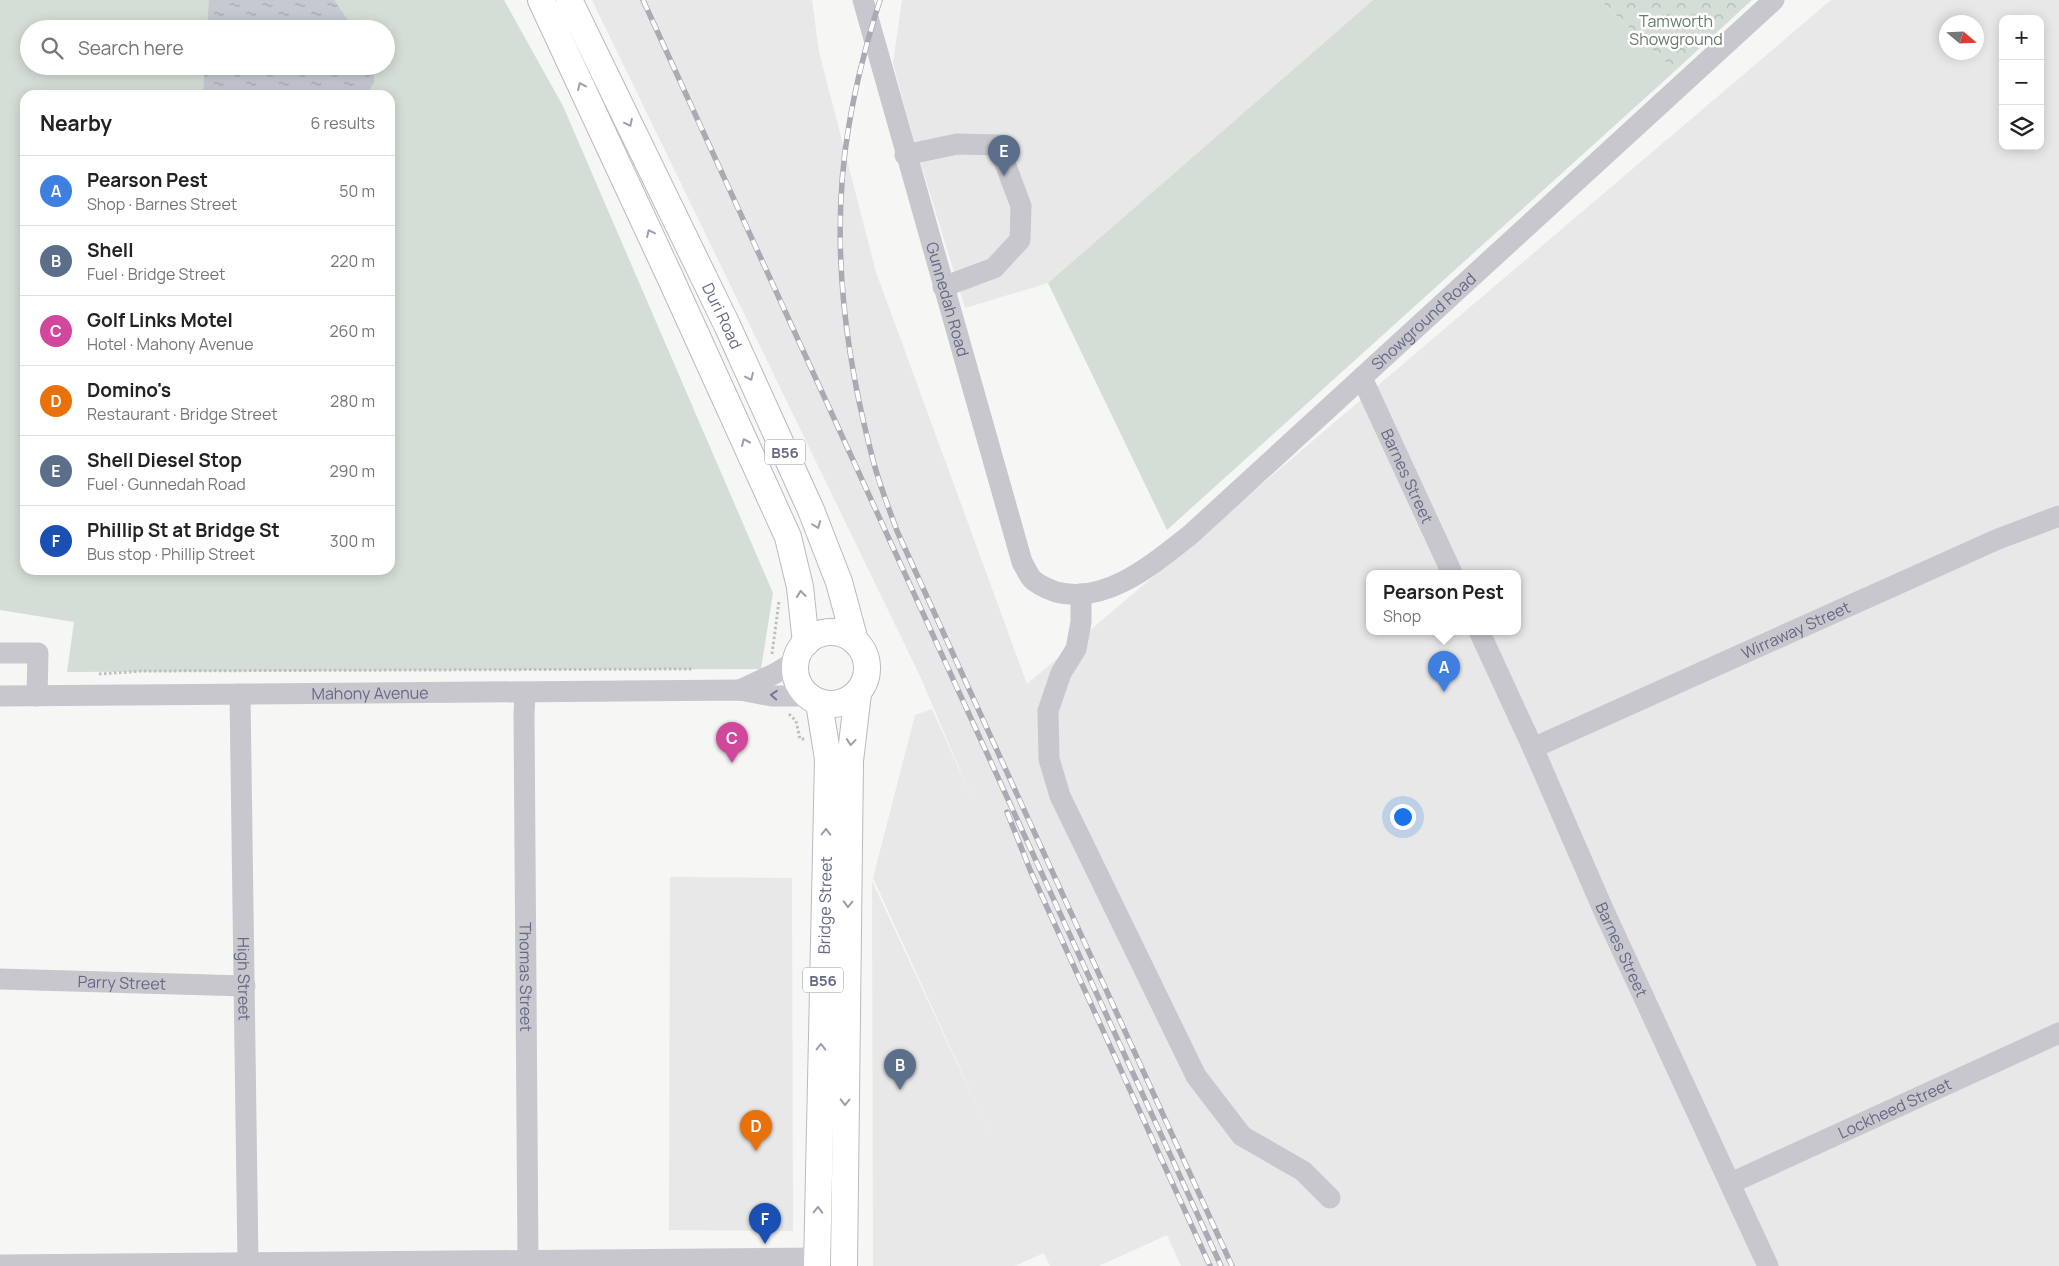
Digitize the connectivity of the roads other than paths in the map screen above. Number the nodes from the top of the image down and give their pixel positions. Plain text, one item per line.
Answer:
1 (541, 0) edge
2 (569, 0) edge
3 (862, 0) edge
4 (1774, 0) edge
5 (905, 155) junction
6 (943, 287) junction
7 (1362, 378) junction
8 (2059, 516) edge
9 (1451, 570) edge
10 (1048, 590) joint
11 (1081, 594) junction
12 (1481, 635) edge
13 (855, 641) junction
14 (801, 652) junction
15 (0, 653) edge
16 (740, 690) junction
17 (525, 692) junction
18 (858, 693) junction
19 (240, 694) junction
20 (0, 696) edge
21 (37, 696) junction
22 (813, 699) junction
23 (1533, 748) junction
24 (0, 980) edge
25 (244, 986) junction
26 (2059, 1033) edge
27 (844, 1169) junction
28 (1730, 1182) junction
29 (1330, 1198) dead end
30 (528, 1261) junction
31 (816, 1262) edge
32 (248, 1263) junction
33 (651, 1263) edge
34 (614, 1264) edge
35 (0, 1265) edge
36 (172, 1265) edge
37 (844, 1266) edge
38 (1768, 1266) edge

14 -> 1 main road, Duri Road / B56
2 -> 13 main road, Duri Road / B56
3 - 5 street, Gunnedah Road
4 - 7 street, Showground Road
5 - 6 street, Gunnedah Road
5 - 6 street
6 - 10 street, Gunnedah Road
7 - 9 street, Barnes Street
7 - 11 street, Showground Road
8 - 23 street, Wirraway Street
10 - 11 street, Showground Road
11 - 29 street
12 - 23 street, Barnes Street
13 - 14 main road
13 - 18 main road, B56
14 - 16 street, Mahony Avenue
14 - 22 main road, B56
15 - 21 street
16 - 17 street, Mahony Avenue
22 -> 16 street, Mahony Avenue
17 - 19 street, Mahony Avenue
17 - 30 street, Thomas Street
18 - 22 main road
18 -> 27 main road, Bridge Street / B56
19 - 21 street, Mahony Avenue
19 - 25 street, High Street
20 - 21 street, Mahony Avenue
31 -> 22 main road, Bridge Street / B56
23 - 28 street, Barnes Street
24 - 25 street, Parry Street
25 - 32 street, High Street
26 - 28 street, Lockheed Street
27 - 31 main road, Bridge Street
27 - 37 main road, Bridge Street / B56
28 - 38 street, Barnes Street
30 - 32 street
30 - 34 street
31 - 33 street
32 - 36 street
33 - 34 street
35 - 36 street

